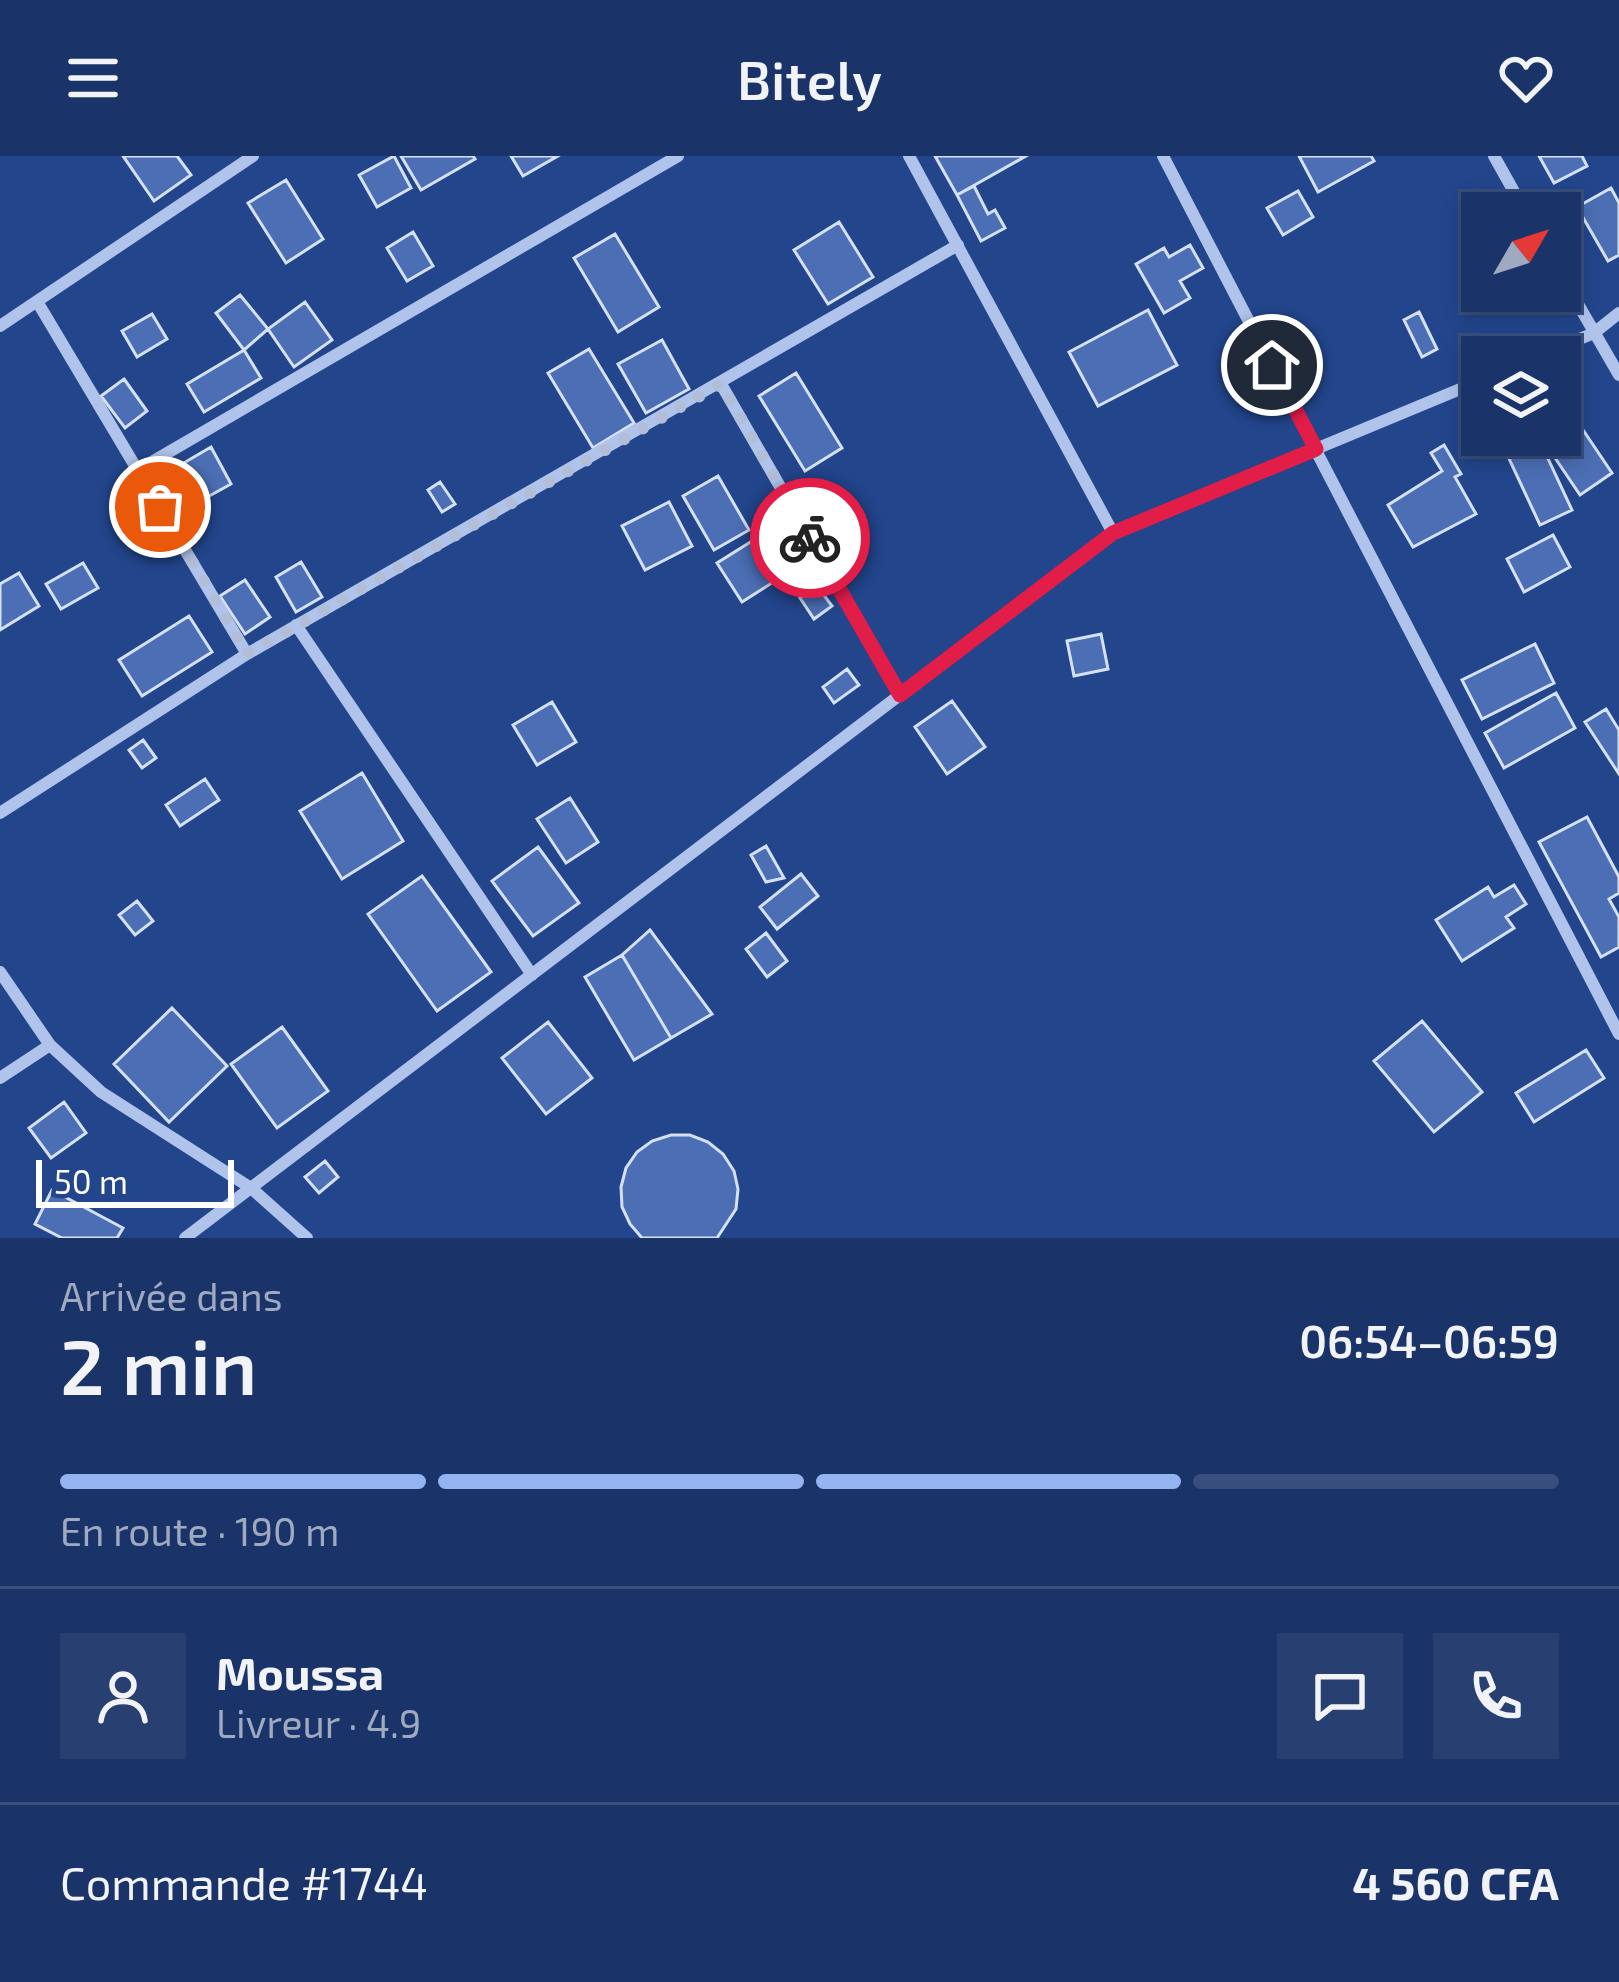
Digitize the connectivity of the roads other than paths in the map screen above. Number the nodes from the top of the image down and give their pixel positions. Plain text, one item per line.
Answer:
1 (253, 156) edge
2 (679, 156) edge
3 (909, 156) edge
4 (1163, 156) edge
5 (1494, 156) edge
6 (1514, 192) edge
7 (958, 245) junction
8 (38, 303) junction
9 (1581, 310) edge
10 (1619, 313) edge
11 (0, 326) edge
12 (1594, 333) junction
13 (1581, 338) edge
14 (1619, 375) edge
15 (721, 384) junction
16 (1461, 389) edge
17 (1316, 449) junction
18 (138, 470) junction
19 (1113, 533) junction
20 (296, 626) junction
21 (247, 654) junction
22 (900, 695) junction
23 (0, 813) edge
24 (0, 972) edge
25 (532, 975) junction
26 (1619, 1034) edge
27 (50, 1045) junction
28 (0, 1078) edge
29 (251, 1188) junction
30 (185, 1238) edge
31 (308, 1238) edge

1 - 8 street
2 - 18 street
3 - 7 street
4 - 17 street
5 - 6 street
7 - 15 street
7 - 19 street
8 - 11 street
8 - 18 street
9 - 12 street
10 - 12 street
12 - 13 street
12 - 14 street
15 - 20 street
15 - 22 street
16 - 17 street
17 - 19 street
17 - 26 street
18 - 21 street
19 - 22 street
20 - 21 street
20 - 25 street
21 - 23 street
22 - 25 street
24 - 27 street
25 - 29 street
27 - 28 street
27 - 29 street
29 - 30 street
29 - 31 street

